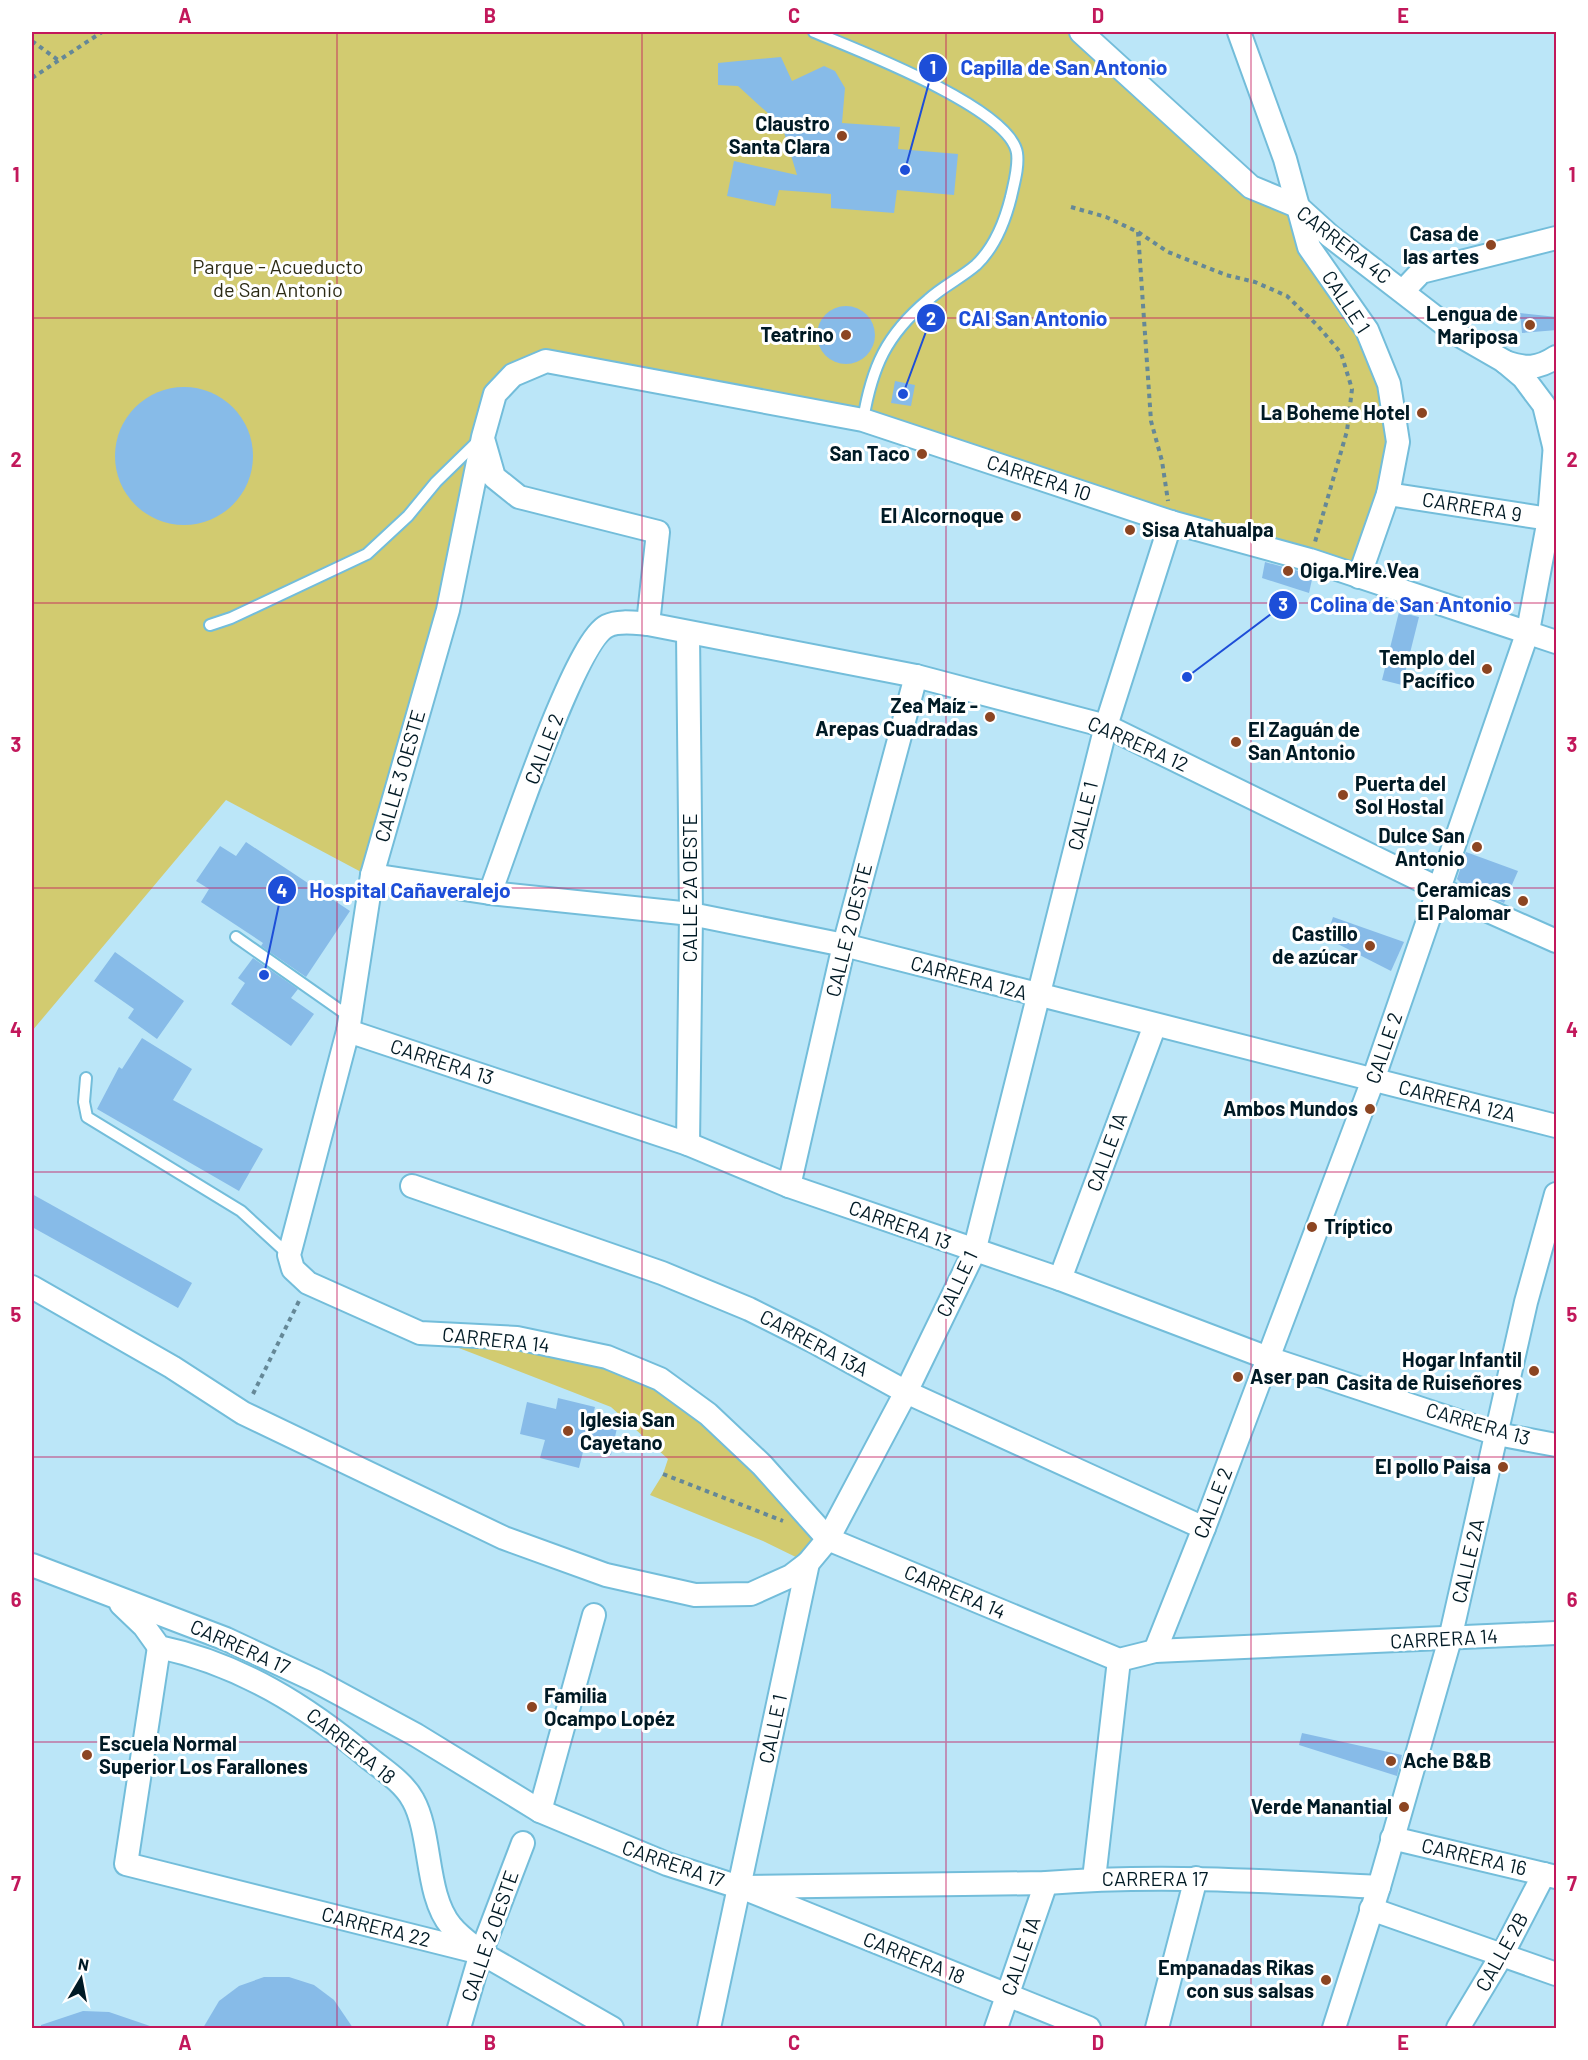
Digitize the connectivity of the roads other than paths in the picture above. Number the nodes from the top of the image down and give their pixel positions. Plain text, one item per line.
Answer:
1 (814, 32) edge
2 (1081, 32) edge
3 (1239, 32) edge
4 (1297, 206) junction
5 (1557, 238) edge
6 (1403, 291) junction
7 (1557, 357) edge
8 (1504, 361) junction
9 (513, 375) joint
10 (863, 420) junction
11 (483, 437) junction
12 (1555, 438) edge
13 (1388, 494) junction
14 (1553, 520) edge
15 (1171, 522) junction
16 (1359, 577) junction
17 (620, 622) joint
18 (648, 624) junction
19 (210, 625) dead end
20 (1527, 630) junction
21 (688, 633) junction
22 (1557, 642) edge
23 (916, 676) junction
24 (1106, 726) junction
25 (372, 875) junction
26 (1438, 889) junction
27 (490, 893) junction
28 (691, 914) junction
29 (236, 937) dead end
30 (1557, 941) edge
31 (843, 945) junction
32 (1037, 996) junction
33 (349, 1024) junction
34 (1155, 1025) junction
35 (86, 1078) dead end
36 (1373, 1080) junction
37 (1557, 1126) edge
38 (688, 1144) junction
39 (412, 1186) dead end
40 (789, 1186) junction
41 (1557, 1194) edge
42 (974, 1252) junction
43 (289, 1255) junction
44 (1060, 1279) junction
45 (32, 1287) edge
46 (1268, 1358) junction
47 (906, 1392) junction
48 (1497, 1434) junction
49 (1557, 1445) edge
50 (1204, 1528) junction
51 (828, 1539) junction
52 (808, 1563) junction
53 (32, 1566) edge
54 (111, 1595) junction
55 (594, 1616) dead end
56 (1557, 1633) edge
57 (1450, 1639) junction
58 (159, 1647) junction
59 (1155, 1651) junction
60 (1119, 1660) junction
61 (540, 1812) junction
62 (1392, 1838) junction
63 (523, 1843) dead end
64 (1550, 1875) edge
65 (1196, 1878) junction
66 (1094, 1879) junction
67 (1046, 1884) junction
68 (739, 1887) junction
69 (1379, 1887) junction
70 (1371, 1909) junction
71 (481, 1953) junction
72 (1503, 1953) junction
73 (1557, 1974) edge
74 (1007, 1997) junction
75 (459, 2028) edge
76 (612, 2028) edge
77 (709, 2028) edge
78 (996, 2028) edge
79 (1089, 2028) edge
80 (1157, 2028) edge
81 (1334, 2028) edge
82 (1458, 2028) edge

1 - 10 lane
2 - 4 street, CARRERA 4C
3 - 4 street, CALLE 1
4 - 6 street, CARRERA 4C
4 - 13 street, CALLE 1
5 - 6 street
6 - 8 street, CARRERA 4C
7 - 8 street, CARRERA 4C
8 - 12 street, CARRERA 4C
9 - 10 street, CARRERA 10
9 - 11 street, CALLE 3 OESTE
10 - 15 street, CARRERA 10
11 - 18 street
11 - 19 lane
11 - 25 street, CALLE 3 OESTE
12 - 14 street, CALLE 2
13 - 14 street, CARRERA 9
13 - 16 street, CALLE 1
14 - 20 street, CALLE 2
15 - 16 street, CARRERA 10
15 - 24 street, CALLE 1
16 - 20 street, CARRERA 10
17 - 18 street, CARRERA 12
17 - 27 street, CALLE 2
18 - 21 street, CARRERA 12
20 - 22 street, CARRERA 10
20 - 26 street, CALLE 2
21 - 23 street, CARRERA 12
21 - 28 street, CALLE 2A OESTE
23 - 24 street, CARRERA 12
23 - 31 street, CALLE 2 OESTE
24 - 26 street, CARRERA 12
24 - 32 street, CALLE 1
25 - 27 street, CARRERA 12A
25 - 33 street, CALLE 3 OESTE
26 - 30 street, CARRERA 12
26 - 36 street, CALLE 2
27 - 28 street, CARRERA 12A
28 - 31 street, CARRERA 12A
28 - 38 street, CALLE 2A OESTE
29 - 33 lane
31 - 32 street, CARRERA 12A
31 - 40 street, CALLE 2 OESTE
32 - 34 street, CARRERA 12A
32 - 42 street, CALLE 1
33 - 38 street, CARRERA 13
33 - 43 street, CALLE 3 OESTE
34 - 36 street, CARRERA 12A
34 - 44 street, CALLE 1A
35 - 43 lane
36 - 37 street, CARRERA 12A
36 - 46 street, CALLE 2
38 - 40 street, CARRERA 13
39 - 47 street, CARRERA 13A
40 - 42 street, CARRERA 13
41 - 48 street, CALLE 2A
42 - 44 street, CARRERA 13
42 - 47 street, CALLE 1
43 - 51 street, CARRERA 14
44 - 46 street, CARRERA 13
45 - 52 street
46 - 48 street, CARRERA 13
46 - 50 street, CALLE 2
47 - 50 street, CARRERA 13A
47 - 51 street, CALLE 1
48 - 49 street, CARRERA 13
48 - 57 street, CALLE 2A
50 - 59 street, CALLE 2
51 - 52 street, CALLE 1
51 - 60 street, CARRERA 14
52 - 68 street, CALLE 1
53 - 54 street, CARRERA 17
54 - 58 street
54 - 61 street, CARRERA 17
55 - 61 street
56 - 57 street, CARRERA 14
57 - 59 street, CARRERA 14
57 - 62 street, CALLE 2A
58 - 71 street, CARRERA 18
58 - 71 street, CARRERA 22
59 - 60 street, CARRERA 14
60 - 66 street
61 - 68 street, CARRERA 17
62 - 64 street, CARRERA 16
62 - 69 street, CALLE 2A
63 - 71 street, CALLE 2 OESTE
64 - 72 street, CALLE 2B
65 - 66 street, CARRERA 17
65 - 69 street, CARRERA 17
65 - 80 street
66 - 67 street, CARRERA 17
67 - 68 street, CARRERA 17
67 - 74 street, CALLE 1A
68 - 74 street, CARRERA 18
68 - 77 street, CALLE 1
69 - 70 street, CALLE 2A
70 - 72 street
70 - 81 street, CALLE 2A
71 - 75 street, CALLE 2 OESTE
71 - 76 street, CARRERA 22
72 - 73 street
72 - 82 street, CALLE 2B
74 - 78 street, CALLE 1A
74 - 79 street, CARRERA 18

